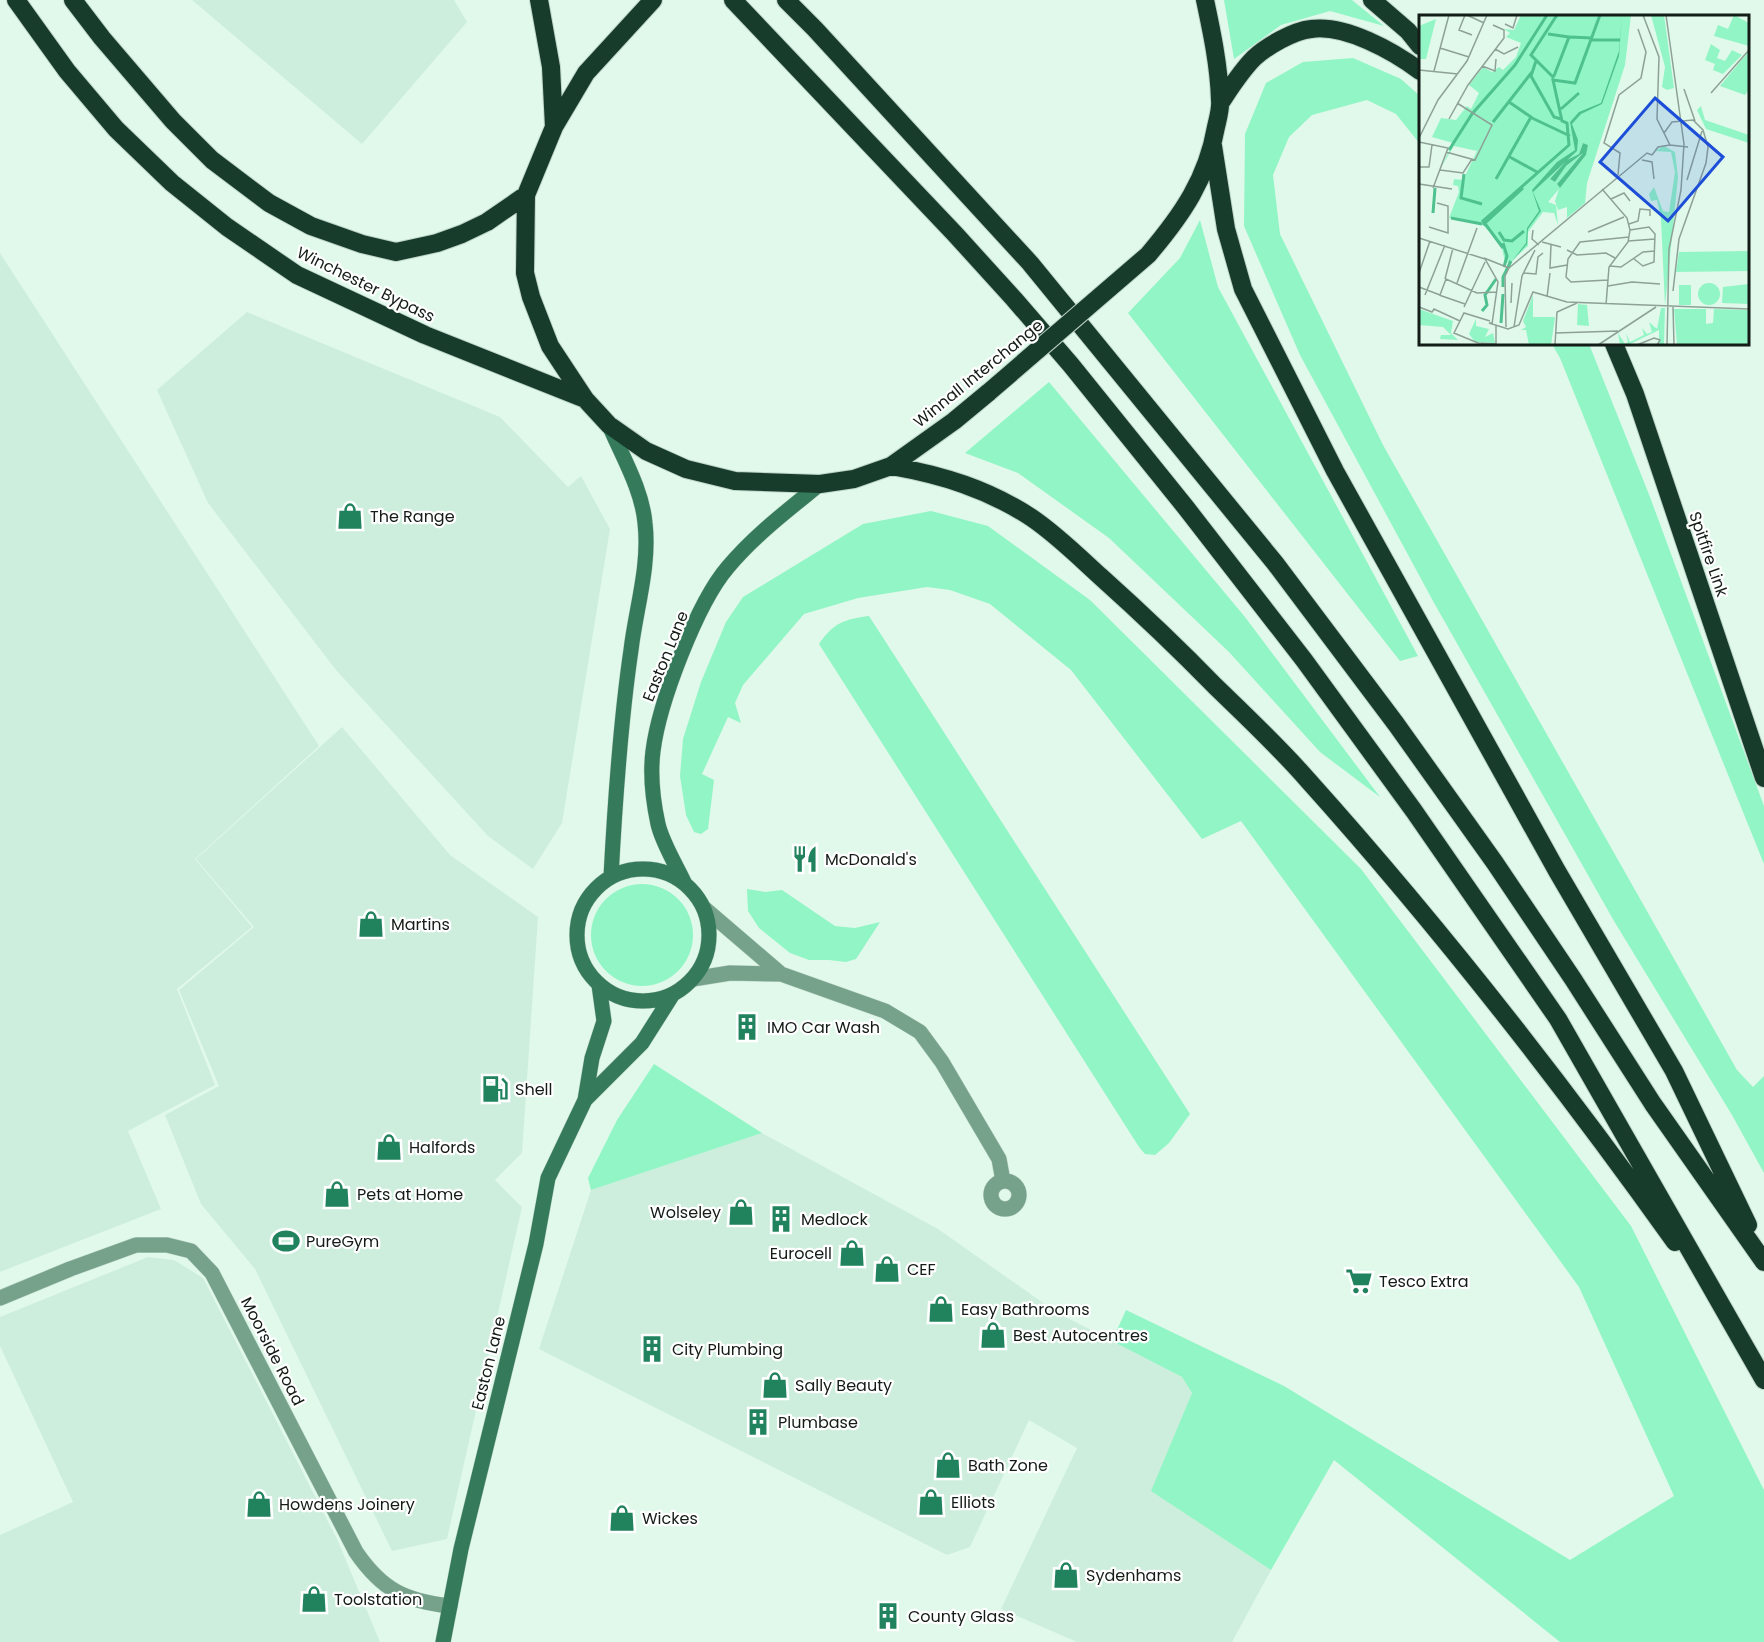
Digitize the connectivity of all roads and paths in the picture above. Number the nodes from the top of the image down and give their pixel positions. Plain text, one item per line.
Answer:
1 (16, 0) edge
2 (73, 0) edge
3 (539, 0) edge
4 (653, 0) edge
5 (733, 0) edge
6 (786, 0) edge
7 (1205, 0) edge
8 (1372, 0) edge
9 (1419, 45) edge
10 (1419, 70) edge
11 (1221, 102) junction
12 (554, 127) junction
13 (1213, 146) junction
14 (526, 195) junction
15 (1614, 345) edge
16 (585, 399) junction
17 (609, 425) junction
18 (891, 466) junction
19 (820, 484) junction
20 (1764, 778) edge
21 (611, 877) junction
22 (684, 882) junction
23 (704, 908) junction
24 (781, 974) junction
25 (693, 979) junction
26 (599, 985) junction
27 (673, 994) junction
28 (585, 1100) junction
29 (1003, 1181) dead end
30 (1764, 1257) edge
31 (1764, 1262) edge
32 (0, 1298) edge
33 (1739, 1334) junction
34 (1764, 1380) edge
35 (450, 1606) junction
36 (443, 1642) edge

1 - 16 highway, Winchester Bypass
2 - 14 highway, Winchester Bypass
3 - 12 highway
4 - 12 highway, Winnall Interchange
5 - 33 highway
6 - 31 highway
7 - 11 highway, Winnall Interchange
8 - 9 highway
10 - 11 highway
11 - 13 highway, Winnall Interchange
12 - 14 highway, Winnall Interchange
13 - 18 highway, Winnall Interchange, bridge
13 - 30 highway
14 - 16 highway, Winnall Interchange
15 - 20 highway, Spitfire Link
16 - 17 highway, Winnall Interchange
17 - 19 highway, Winnall Interchange
17 - 21 street, Easton Lane
18 - 19 highway, Winnall Interchange
18 - 33 highway
19 - 22 street, Easton Lane
21 - 22 street
21 - 26 street
22 - 23 street
23 - 24 street
23 - 25 street
24 - 25 street
24 - 29 street
25 - 27 street
26 - 27 street
26 - 28 street, Easton Lane
27 - 28 street, Easton Lane
28 - 35 street, Easton Lane
32 - 35 street, Moorside Road
33 - 34 highway
35 - 36 street, Easton Lane

